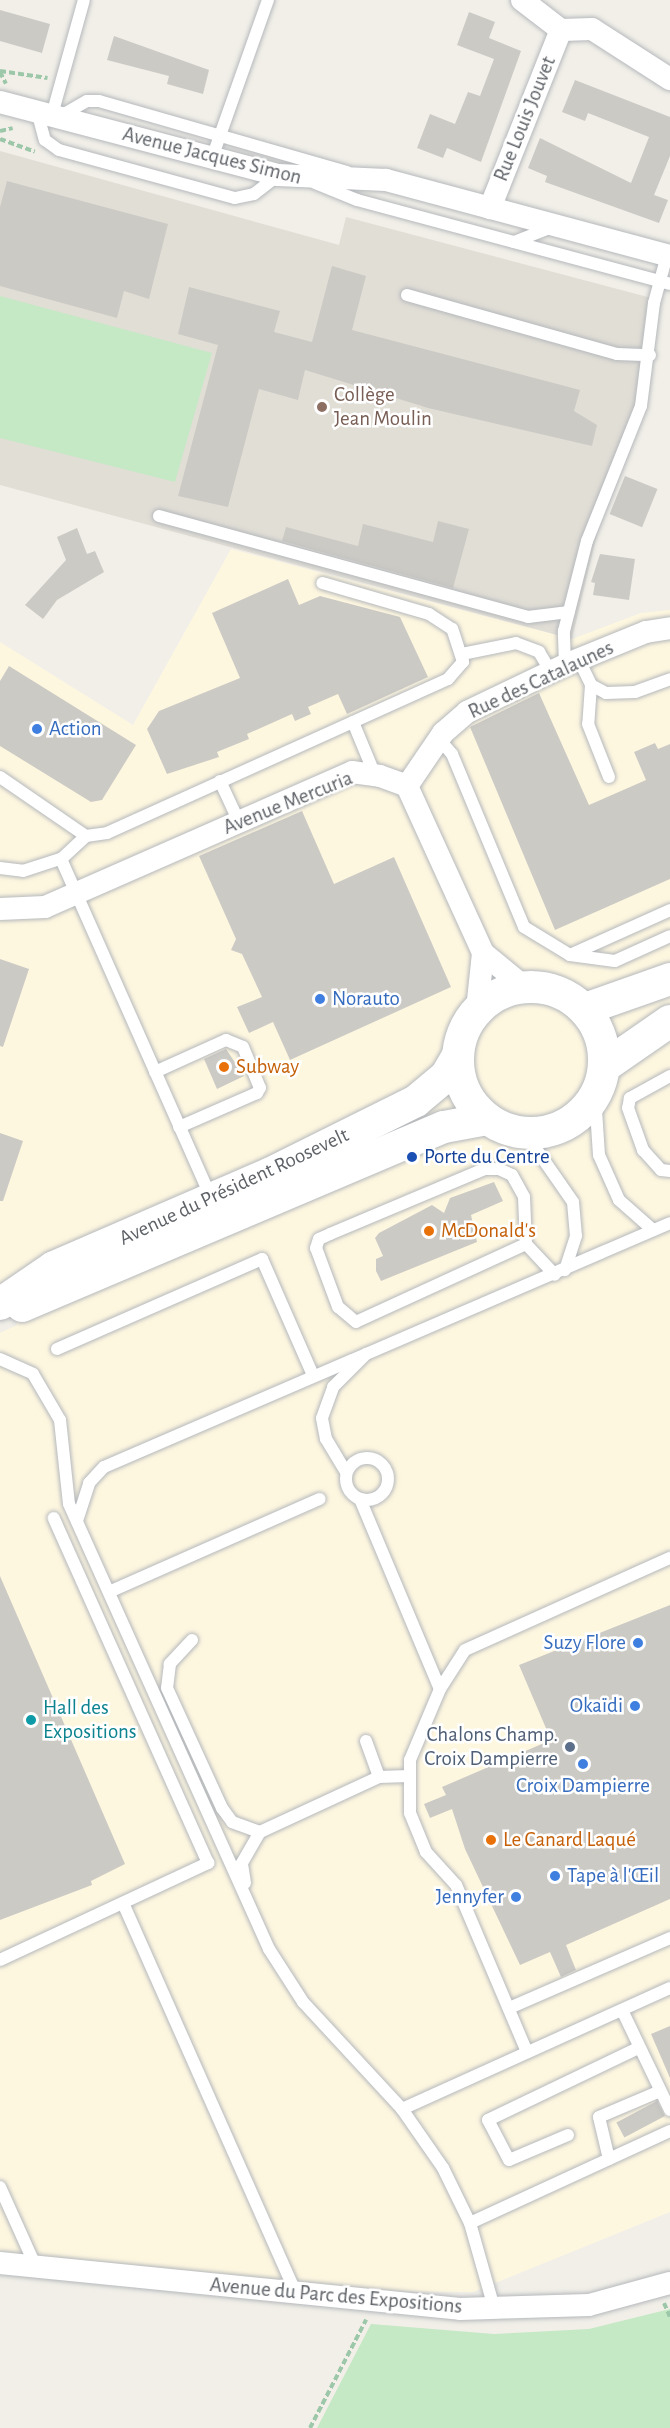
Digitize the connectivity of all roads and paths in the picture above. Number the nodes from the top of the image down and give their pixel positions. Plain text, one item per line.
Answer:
1 (84, 0) edge
2 (268, 0) edge
3 (522, 0) edge
4 (561, 30) junction
5 (670, 79) edge
6 (0, 102) edge
7 (49, 114) junction
8 (221, 133) junction
9 (212, 158) junction
10 (278, 175) junction
11 (362, 178) junction
12 (309, 180) junction
13 (490, 208) junction
14 (555, 225) junction
15 (514, 242) junction
16 (669, 256) edge
17 (665, 283) edge
18 (407, 295) dead end
19 (650, 354) junction
20 (159, 516) dead end
21 (322, 583) dead end
22 (569, 612) junction
23 (670, 628) edge
24 (462, 654) junction
25 (565, 666) junction
26 (670, 679) edge
27 (591, 685) junction
28 (353, 722) junction
29 (439, 739) junction
30 (375, 775) junction
31 (0, 777) edge
32 (609, 777) dead end
33 (220, 781) junction
34 (407, 786) junction
35 (239, 822) junction
36 (86, 836) junction
37 (61, 859) junction
38 (0, 868) edge
39 (77, 893) junction
40 (0, 909) edge
41 (670, 910) edge
42 (670, 936) edge
43 (483, 953) junction
44 (570, 955) junction
45 (670, 979) edge
46 (522, 986) junction
47 (585, 1009) junction
48 (477, 1010) junction
49 (670, 1021) edge
50 (457, 1057) junction
51 (604, 1066) junction
52 (155, 1072) junction
53 (670, 1076) edge
54 (595, 1095) junction
55 (487, 1119) junction
56 (179, 1126) junction
57 (525, 1133) junction
58 (670, 1171) edge
59 (211, 1199) junction
60 (670, 1222) edge
61 (653, 1230) junction
62 (526, 1244) junction
63 (560, 1273) junction
64 (0, 1304) edge
65 (0, 1310) edge
66 (57, 1349) dead end
67 (369, 1351) junction
68 (0, 1359) edge
69 (312, 1373) junction
70 (346, 1472) junction
71 (320, 1499) dead end
72 (360, 1499) junction
73 (54, 1518) dead end
74 (77, 1521) junction
75 (670, 1558) edge
76 (111, 1592) junction
77 (192, 1640) dead end
78 (440, 1689) junction
79 (366, 1741) dead end
80 (379, 1776) junction
81 (409, 1776) junction
82 (260, 1832) junction
83 (248, 1900) junction
84 (123, 1903) junction
85 (670, 1938) edge
86 (0, 1960) edge
87 (670, 1988) edge
88 (509, 2008) junction
89 (622, 2010) junction
90 (639, 2048) junction
91 (527, 2052) junction
92 (658, 2092) junction
93 (402, 2109) junction
94 (670, 2110) edge
95 (670, 2131) edge
96 (568, 2135) dead end
97 (609, 2159) junction
98 (0, 2187) edge
99 (470, 2223) junction
100 (0, 2263) edge
101 (36, 2267) junction
102 (670, 2283) edge
103 (295, 2292) junction
104 (376, 2300) junction
105 (494, 2308) junction
106 (310, 2428) edge

1 - 7 lane
2 - 8 lane
3 - 4 street
4 - 5 street
4 - 13 street, Rue Louis Jouvet
6 - 7 street, Avenue Jacques Simon
7 - 8 lane
7 - 9 street, Avenue Jacques Simon
7 - 10 lane
8 - 9 lane
8 - 11 lane
9 - 10 street, Avenue Jacques Simon
10 - 12 street, Avenue Jacques Simon
11 - 12 street, Avenue Jacques Simon
11 - 13 street, Avenue Jacques Simon
12 - 15 lane
13 - 14 street, Avenue Jacques Simon
14 - 15 lane
14 - 16 street, Avenue Jacques Simon
15 - 17 lane
16 - 17 lane
17 - 19 lane
18 - 19 lane
19 - 22 lane
20 - 22 lane
21 - 24 lane
22 - 25 lane
23 - 25 street, Rue des Catalaunes
24 - 25 lane
24 - 28 lane
25 - 27 lane
25 - 29 street, Rue des Catalaunes
26 - 27 lane
27 - 32 lane
28 - 30 lane
28 - 33 lane
29 - 34 street, Rue des Catalaunes
29 - 44 lane
30 - 34 street, Avenue Mercuria
30 - 35 street, Avenue Mercuria
31 - 36 lane
33 - 35 lane
33 - 36 lane
34 - 43 street
35 - 39 street, Avenue Mercuria
36 - 37 lane
37 - 38 lane
37 - 39 lane
39 - 40 street, Avenue Mercuria
39 - 52 lane
41 - 44 lane
42 - 44 lane
43 - 46 street
43 - 48 street
45 - 47 main road
46 - 47 main road
46 - 48 main road
47 - 51 main road
48 - 50 main road
49 - 51 main road
50 - 55 main road
50 - 59 main road, Avenue du Président Roosevelt
51 - 54 main road
52 - 56 lane
52 - 56 lane
53 - 58 lane
54 - 57 main road
54 - 61 lane
55 - 57 main road
55 - 65 main road, Avenue du Président Roosevelt
56 - 59 lane
57 - 63 lane
59 - 64 main road, Avenue du Président Roosevelt
60 - 61 lane
61 - 63 lane
62 - 62 lane
62 - 63 lane
63 - 67 lane
66 - 69 lane
67 - 69 lane
67 - 70 lane
68 - 74 lane
69 - 74 lane
70 - 72 lane
70 - 72 lane
71 - 76 lane
72 - 78 lane
73 - 84 lane
74 - 76 lane
75 - 78 lane
76 - 83 lane
77 - 82 lane
78 - 81 lane
79 - 80 lane
80 - 81 lane
80 - 82 lane
81 - 88 lane
82 - 83 lane
83 - 93 lane
84 - 86 lane
84 - 103 lane
85 - 88 lane
87 - 89 lane
88 - 91 lane
89 - 90 lane
89 - 91 lane
90 - 92 lane
90 - 96 lane
91 - 93 lane
92 - 94 lane
92 - 97 lane
93 - 99 lane
95 - 97 lane
97 - 99 lane
98 - 101 lane
99 - 105 lane
100 - 101 street, Avenue du Parc des Expositions
101 - 103 street, Avenue du Parc des Expositions
102 - 105 street, Avenue du Parc des Expositions
103 - 104 street, Avenue du Parc des Expositions
104 - 105 street, Avenue du Parc des Expositions
104 - 106 path

